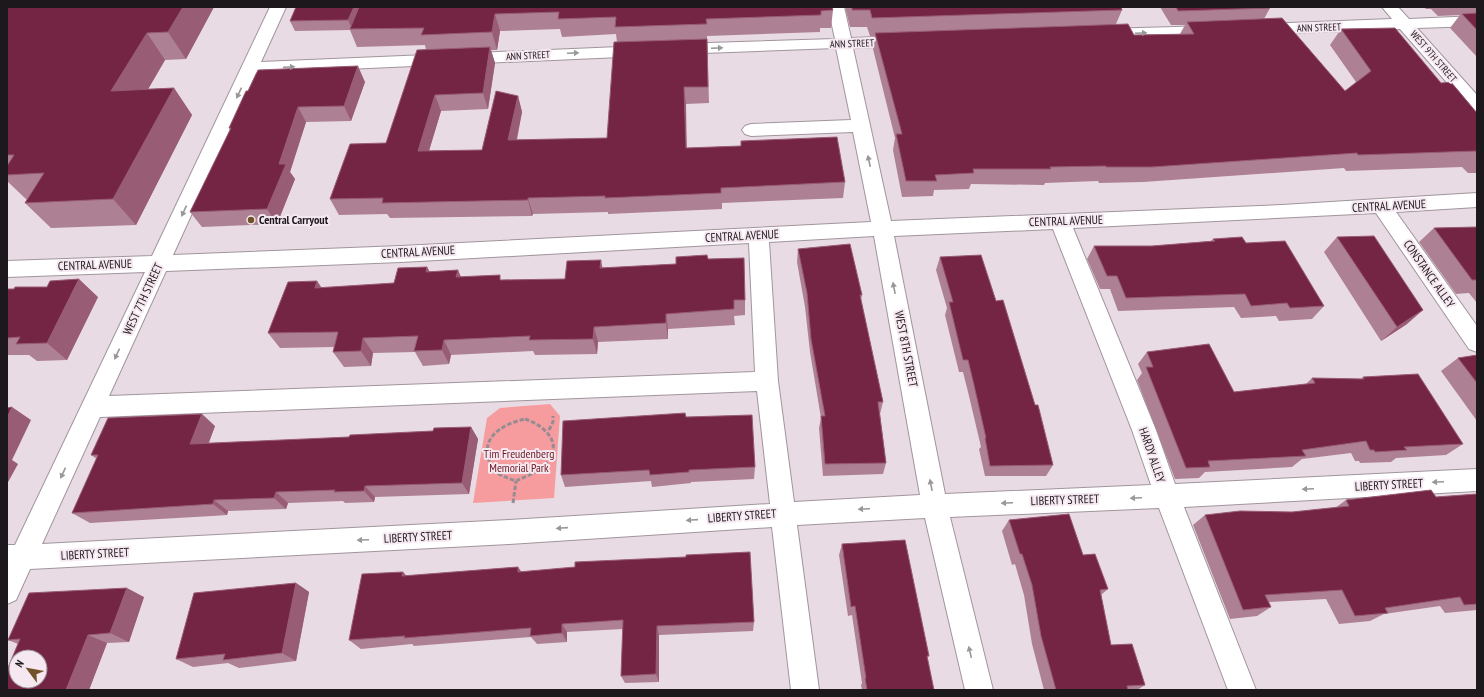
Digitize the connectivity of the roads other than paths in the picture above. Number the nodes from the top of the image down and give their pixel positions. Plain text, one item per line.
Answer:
1 (278, 7) edge
2 (836, 7) edge
3 (1390, 7) edge
4 (1477, 21) edge
5 (1405, 24) junction
6 (1086, 35) edge
7 (922, 40) edge
8 (844, 44) junction
9 (250, 68) junction
10 (1477, 106) edge
11 (861, 126) junction
12 (751, 130) dead end
13 (1477, 200) edge
14 (1381, 206) junction
15 (1060, 221) junction
16 (883, 229) junction
17 (759, 235) junction
18 (160, 263) junction
19 (7, 269) edge
20 (1477, 343) edge
21 (767, 381) junction
22 (93, 407) junction
23 (1477, 480) edge
24 (1167, 496) junction
25 (935, 506) junction
26 (784, 514) junction
27 (15, 558) edge
28 (7, 591) edge
29 (805, 690) edge
30 (979, 690) edge
31 (1242, 690) edge

1 - 9 street, WEST 7TH STREET
2 - 8 street, WEST 8TH STREET
3 - 5 street, WEST 9TH STREET
4 - 5 street, ANN STREET
6 -> 5 street, ANN STREET
5 - 10 street, WEST 9TH STREET
7 - 8 street, ANN STREET
9 -> 8 street, ANN STREET
8 - 11 street, WEST 8TH STREET
9 -> 18 street, WEST 7TH STREET
11 - 12 street
16 -> 11 street, WEST 8TH STREET
13 - 14 street, CENTRAL AVENUE
14 - 15 street, CENTRAL AVENUE
14 - 20 street, CONSTANCE ALLEY
15 - 16 street, CENTRAL AVENUE
15 - 24 street, HARDY ALLEY
16 - 17 street, CENTRAL AVENUE
25 -> 16 street, WEST 8TH STREET
17 - 18 street, CENTRAL AVENUE
17 - 21 street
18 - 19 street, CENTRAL AVENUE
18 -> 22 street, WEST 7TH STREET
21 - 22 street
21 - 26 street
22 -> 27 street, WEST 7TH STREET
23 -> 24 street, LIBERTY STREET
24 -> 25 street, LIBERTY STREET
24 - 31 street, HARDY ALLEY
25 -> 26 street, LIBERTY STREET
30 -> 25 street, WEST 8TH STREET
26 -> 27 street, LIBERTY STREET
26 - 29 street
27 - 28 street, WEST 7TH STREET

